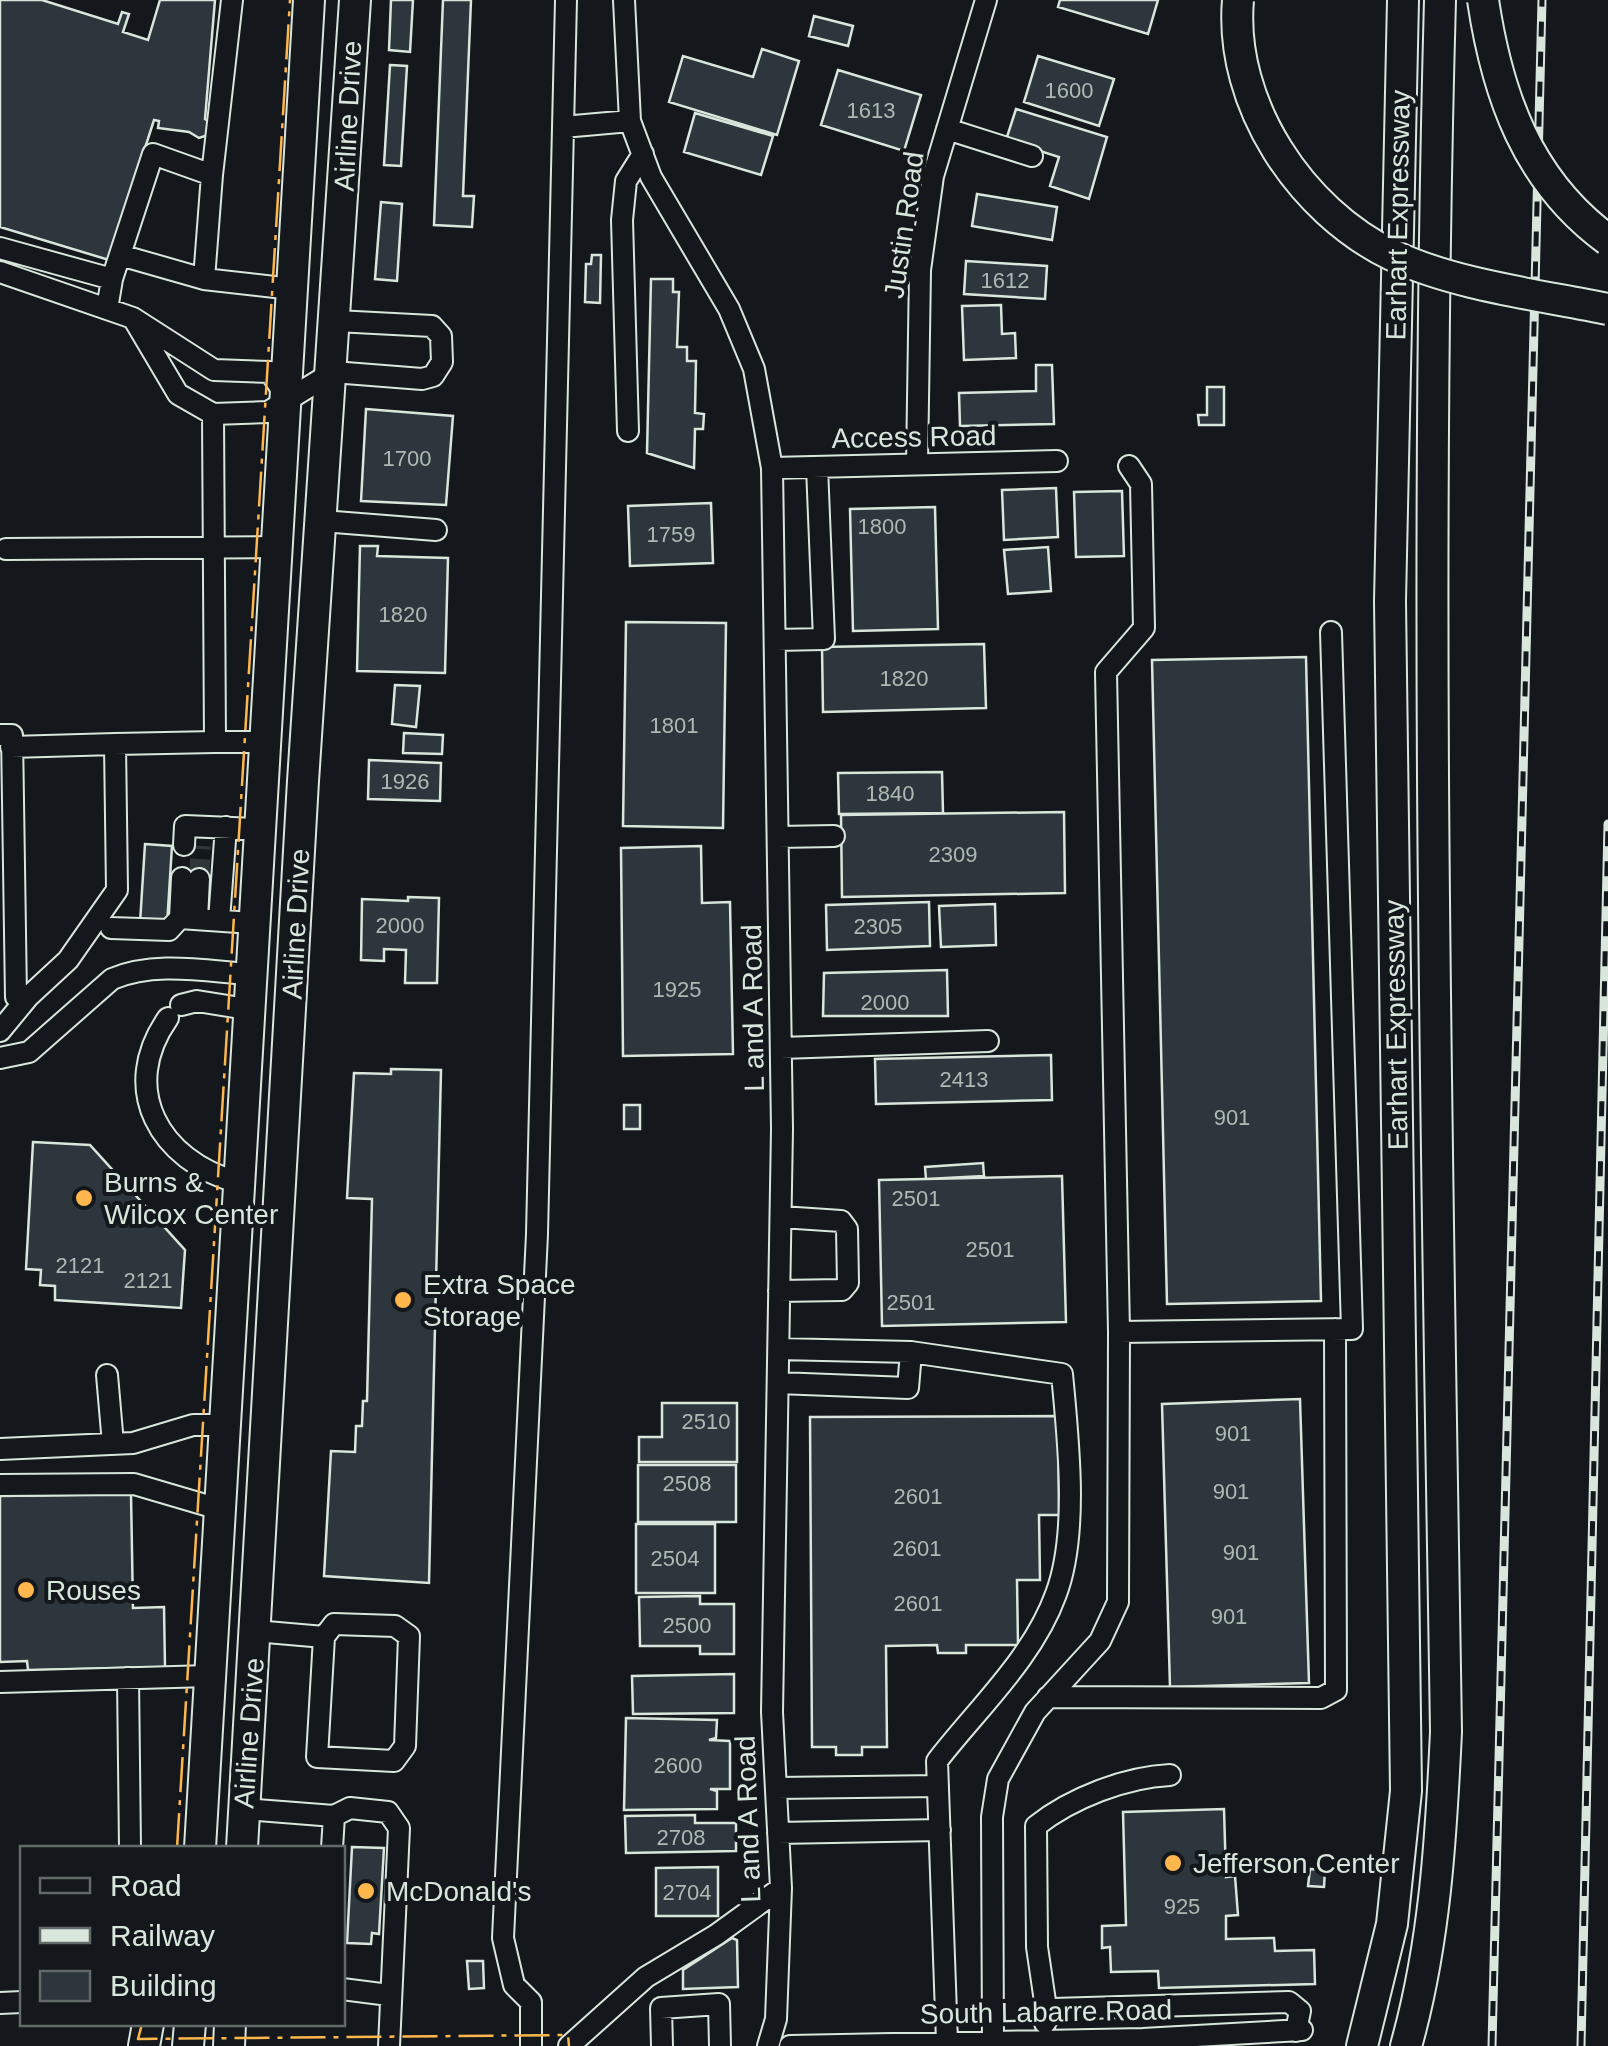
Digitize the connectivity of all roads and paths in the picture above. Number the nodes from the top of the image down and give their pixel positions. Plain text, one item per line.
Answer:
1 (232, 0) edge
2 (309, 0) edge
3 (355, 0) edge
4 (566, 0) edge
5 (624, 0) edge
6 (986, 0) edge
7 (1238, 0) edge
8 (1402, 0) edge
9 (1440, 0) edge
10 (1483, 0) edge
11 (630, 121) junction
12 (563, 127) junction
13 (947, 130) junction
14 (642, 154) junction
15 (1032, 156) dead end
16 (212, 176) junction
17 (1608, 240) edge
18 (0, 248) edge
19 (120, 254) junction
20 (0, 272) edge
21 (204, 278) junction
22 (112, 279) junction
23 (292, 289) junction
24 (107, 309) junction
25 (1608, 309) edge
26 (133, 318) junction
27 (336, 321) junction
28 (333, 372) junction
29 (288, 398) junction
30 (213, 414) junction
31 (628, 431) dead end
32 (1058, 461) dead end
33 (918, 464) junction
34 (1128, 466) dead end
35 (817, 467) junction
36 (772, 468) junction
37 (322, 521) junction
38 (436, 530) dead end
39 (212, 546) junction
40 (4, 547) edge
41 (275, 548) junction
42 (1331, 632) dead end
43 (775, 640) junction
44 (6, 741) edge
45 (215, 742) junction
46 (262, 742) junction
47 (115, 744) junction
48 (226, 827) junction
49 (258, 829) junction
50 (834, 836) dead end
51 (778, 837) junction
52 (196, 839) dead end
53 (190, 878) tunnel mouth
54 (297, 906) junction
55 (253, 913) junction
56 (188, 918) junction
57 (219, 920) junction
58 (111, 928) dead end
59 (250, 974) junction
60 (28, 997) junction
61 (247, 1009) junction
62 (0, 1032) edge
63 (988, 1042) dead end
64 (781, 1048) junction
65 (0, 1058) edge
66 (238, 1182) junction
67 (781, 1217) junction
68 (779, 1292) junction
69 (1335, 1329) junction
70 (1119, 1332) junction
71 (779, 1349) junction
72 (911, 1352) junction
73 (107, 1375) dead end
74 (778, 1383) junction
75 (224, 1424) junction
76 (113, 1444) junction
77 (0, 1448) edge
78 (0, 1484) edge
79 (219, 1509) junction
80 (255, 1636) junction
81 (324, 1637) junction
82 (210, 1676) junction
83 (128, 1678) junction
84 (0, 1682) edge
85 (1048, 1697) junction
86 (1170, 1775) dead end
87 (938, 1786) junction
88 (776, 1788) junction
89 (244, 1809) junction
90 (334, 1816) junction
91 (940, 1830) junction
92 (778, 1833) junction
93 (130, 1846) edge
94 (200, 1846) edge
95 (242, 1846) edge
96 (332, 1846) edge
97 (781, 1888) junction
98 (345, 1989) edge
99 (390, 1995) junction
100 (1242, 2004) junction
101 (1047, 2015) junction
102 (1254, 2037) edge
103 (993, 2041) junction
104 (1190, 2041) edge
105 (946, 2042) junction
106 (1055, 2042) edge
107 (1129, 2042) edge
108 (389, 2046) edge
109 (531, 2046) edge
110 (568, 2046) edge
111 (662, 2046) edge
112 (720, 2046) edge
113 (768, 2046) edge
114 (790, 2046) edge
115 (1362, 2046) edge
116 (1406, 2046) edge

1 - 16 street
2 - 23 highway, Airline Drive
3 - 27 highway, Airline Drive
4 - 12 street
5 - 11 street, L and A Road
6 - 13 street, Justin Road
7 - 25 highway, bridge
8 - 115 highway, Earhart Expressway
9 - 116 highway, Earhart Expressway
10 - 17 highway, bridge
11 - 12 street
11 - 14 street, L and A Road
12 - 109 street
13 - 15 street
13 - 33 street, Justin Road
14 - 31 street
14 - 36 street, L and A Road
16 - 19 street
16 - 21 street
18 - 22 street
19 - 21 street
19 - 22 street
20 - 24 street
21 - 23 street
22 - 24 street
23 - 29 highway, Airline Drive
24 - 26 street
26 - 29 street
26 - 30 street
27 - 28 highway, Airline Drive
27 - 28 street
28 - 29 street
28 - 37 highway, Airline Drive
29 - 30 street
29 - 41 highway, Airline Drive
30 - 39 street
32 - 33 street, Access Road
33 - 35 street, Access Road
34 - 70 street
35 - 36 street, Access Road
35 - 43 street
36 - 43 street, L and A Road
37 - 38 street
37 - 54 highway, Airline Drive
39 - 40 street
39 - 41 street
39 - 45 street
41 - 46 highway, Airline Drive
42 - 69 street
43 - 51 street, L and A Road
44 - 47 street
44 - 60 street
45 - 46 street
45 - 47 street
46 - 49 highway, Airline Drive
47 - 60 street
48 - 49 street
48 - 52 street
48 - 57 street
49 - 55 highway, Airline Drive
50 - 51 street
51 - 64 street, L and A Road
53 - 56 street
54 - 55 highway
54 - 80 highway, Airline Drive
55 - 57 street
55 - 59 highway, Airline Drive
56 - 57 street
56 - 58 street
59 - 61 highway, Airline Drive
59 - 65 street
60 - 62 street
61 - 66 highway, Airline Drive
61 - 66 street
63 - 64 street
64 - 67 street, L and A Road
66 - 75 highway, Airline Drive
67 - 68 street, L and A Road
67 - 68 street
68 - 71 street, L and A Road
69 - 70 street
69 - 85 street
70 - 85 street
71 - 72 street
71 - 74 street, L and A Road
72 - 74 street
72 - 87 street
73 - 76 street
74 - 88 street, L and A Road
75 - 76 street
75 - 79 highway, Airline Drive
76 - 77 street
78 - 79 street
79 - 80 highway
79 - 82 highway, Airline Drive
80 - 81 street
80 - 89 highway, Airline Drive
81 - 81 street
82 - 83 street
82 - 94 highway, Airline Drive
83 - 84 street
83 - 93 street
85 - 103 street
86 - 101 street
87 - 88 street
87 - 91 street
88 - 92 street, L and A Road
89 - 90 street
89 - 95 highway, Airline Drive
90 - 96 street
90 - 99 street
91 - 92 street
91 - 105 street
92 - 97 street, L and A Road
97 - 110 street
97 - 113 street, L and A Road
98 - 99 street
99 - 108 street
100 - 101 street
100 - 102 street
100 - 102 street, South Labarre Road
101 - 106 street
102 - 104 street, South Labarre Road
103 - 105 street, South Labarre Road
103 - 106 street, South Labarre Road
104 - 107 street, South Labarre Road
105 - 114 street, South Labarre Road
106 - 107 street, South Labarre Road
111 - 112 street

